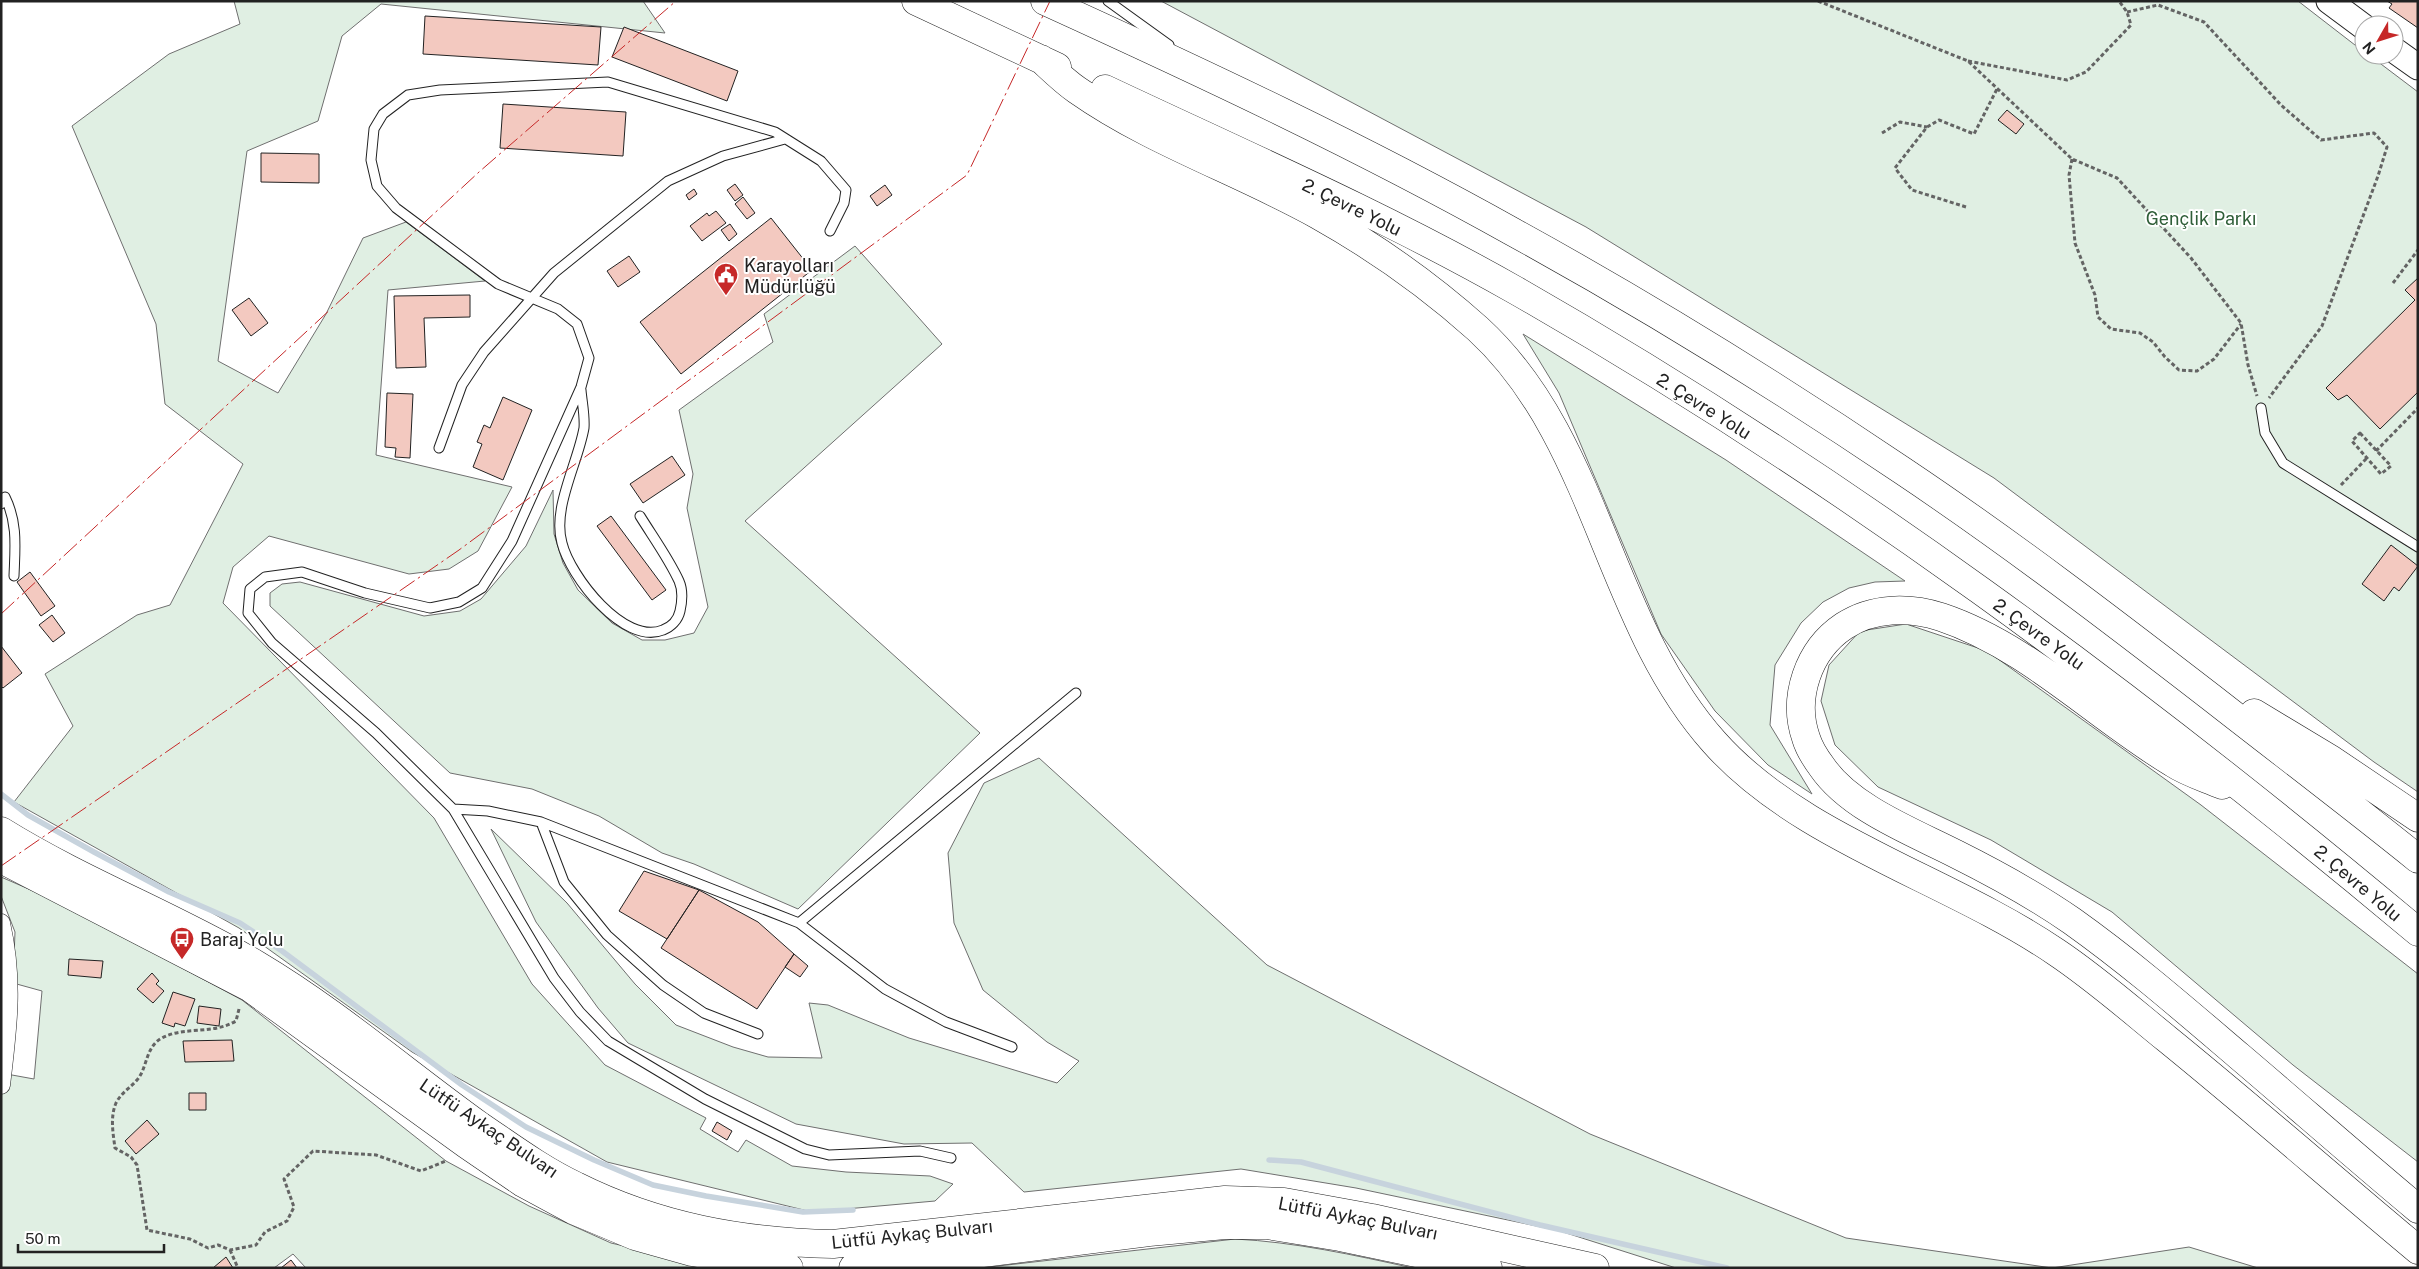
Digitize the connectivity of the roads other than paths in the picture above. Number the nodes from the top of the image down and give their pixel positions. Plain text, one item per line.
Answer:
1 (916, 1) edge
2 (1044, 1) edge
3 (1108, 1) edge
4 (2329, 1) edge
5 (2354, 20) edge
6 (2404, 57) edge
7 (1041, 59) junction
8 (2418, 67) edge
9 (1215, 79) junction
10 (785, 139) junction
11 (830, 231) dead end
12 (530, 298) junction
13 (581, 387) junction
14 (2261, 408) road end
15 (439, 448) dead end
16 (1, 504) edge
17 (640, 516) dead end
18 (2418, 547) edge
19 (14, 576) dead end
20 (2168, 664) junction
21 (1076, 693) dead end
22 (2258, 801) junction
23 (453, 809) junction
24 (2418, 818) edge
25 (541, 822) junction
26 (1, 831) edge
27 (1, 859) edge
28 (2418, 859) edge
29 (799, 923) junction
30 (1, 924) edge
31 (2418, 932) edge
32 (758, 1034) dead end
33 (1012, 1047) dead end
34 (1, 1085) edge
35 (951, 1158) dead end
36 (2418, 1209) edge
37 (1006, 1224) junction
38 (2418, 1250) edge
39 (1006, 1251) junction
40 (789, 1268) edge
41 (853, 1268) edge
42 (1488, 1268) edge
43 (1596, 1268) edge

1 - 7 main road, 2. Çevre Yolu
2 - 9 main road
3 - 9 lane
4 - 5 street
6 - 8 street
7 - 22 main road, 2. Çevre Yolu
7 - 38 main road
9 - 20 main road
10 - 11 lane
10 - 12 lane
10 - 12 lane
12 - 13 lane
12 - 15 lane
13 - 17 lane
13 - 23 lane
14 - 18 lane
16 - 19 lane
20 - 24 main road
20 - 28 main road
21 - 29 lane
22 - 31 main road, 2. Çevre Yolu
22 - 36 main road
23 - 25 lane
23 - 35 lane
25 - 29 lane
25 - 32 lane
26 - 37 main road, Lütfü Aykaç Bulvarı
27 - 40 main road, Lütfü Aykaç Bulvarı
29 - 33 lane
30 - 34 street
37 - 39 main road
37 - 43 main road, Lütfü Aykaç Bulvarı
39 - 41 main road, Lütfü Aykaç Bulvarı
39 - 42 main road, Lütfü Aykaç Bulvarı

